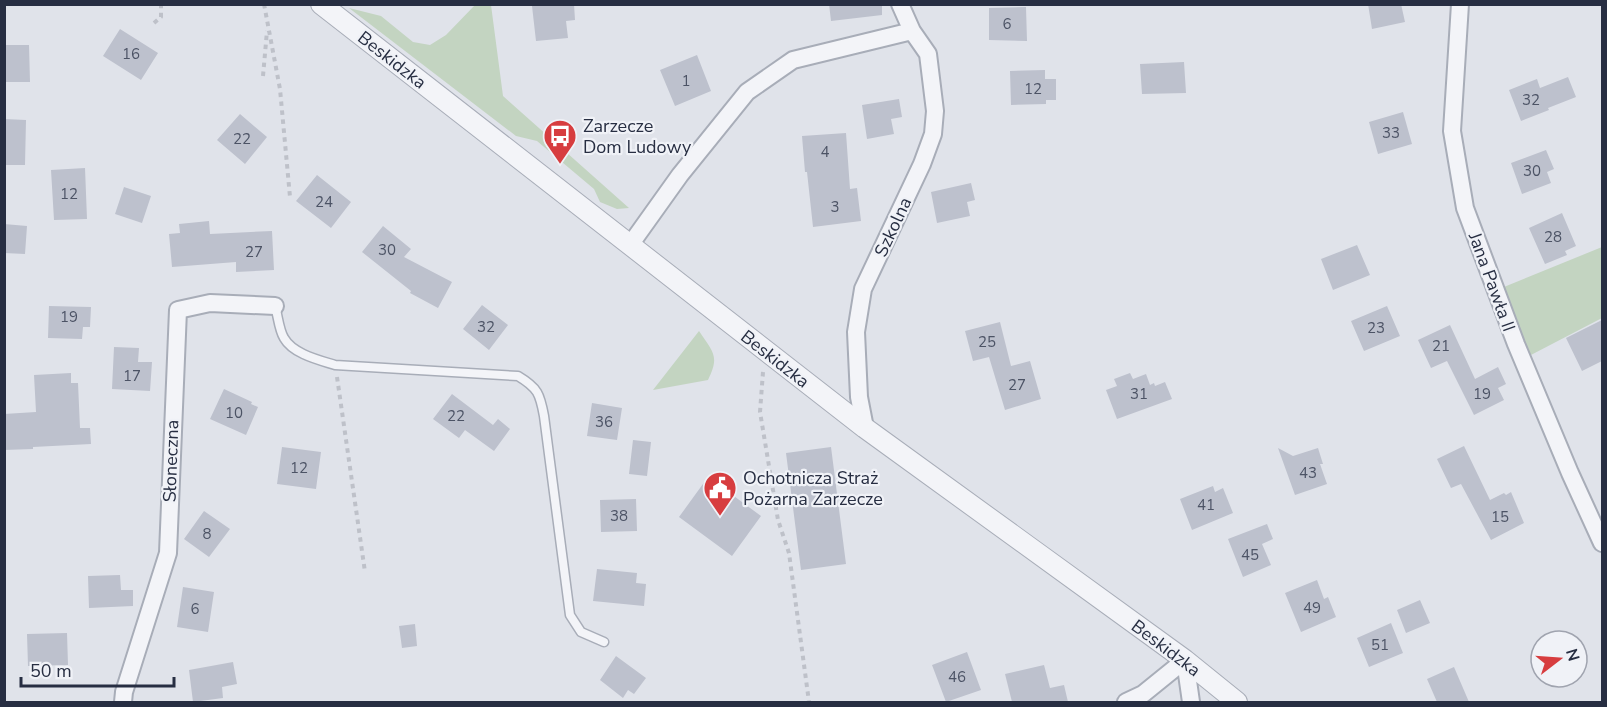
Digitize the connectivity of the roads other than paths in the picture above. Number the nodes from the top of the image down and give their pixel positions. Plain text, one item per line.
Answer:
1 (321, 4) edge
2 (900, 4) edge
3 (1460, 4) edge
4 (912, 31) junction
5 (630, 245) junction
6 (275, 306) joint
7 (865, 428) junction
8 (1602, 543) edge
9 (604, 642) dead end
10 (1185, 660) junction
11 (123, 702) edge
12 (1126, 702) edge
13 (1191, 702) edge
14 (1237, 702) edge

1 - 5 street, Beskidzka
2 - 4 street, Szkolna
3 - 8 street, Jana Pawła II
4 - 5 street
4 - 7 street, Szkolna
5 - 7 street, Beskidzka
6 - 9 lane
6 - 11 street, Słoneczna
7 - 10 street, Beskidzka
10 - 12 street
10 - 13 street
10 - 14 street, Beskidzka

